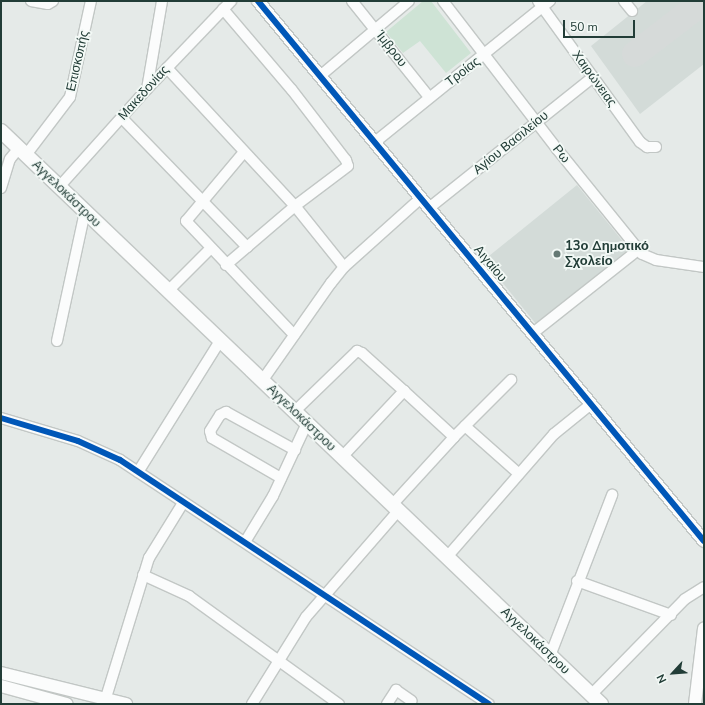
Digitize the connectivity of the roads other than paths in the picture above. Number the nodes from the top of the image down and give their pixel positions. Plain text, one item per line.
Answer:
1 (31, 1) edge
2 (53, 1) edge
3 (91, 1) edge
4 (162, 1) edge
5 (232, 1) edge
6 (258, 1) edge
7 (352, 1) edge
8 (409, 1) edge
9 (443, 1) edge
10 (624, 1) edge
11 (543, 3) edge
12 (224, 9) junction
13 (632, 11) dead end
14 (375, 29) junction
15 (485, 55) junction
16 (167, 68) junction
17 (320, 76) junction
18 (592, 77) junction
19 (147, 89) junction
20 (429, 97) junction
21 (122, 118) junction
22 (536, 122) junction
23 (1, 131) edge
24 (374, 142) junction
25 (656, 147) dead end
26 (22, 152) junction
27 (244, 152) junction
28 (60, 187) junction
29 (1, 188) edge
30 (421, 198) junction
31 (202, 200) junction
32 (295, 206) junction
33 (429, 208) junction
34 (85, 211) junction
35 (247, 247) junction
36 (210, 249) junction
37 (638, 250) junction
38 (226, 265) junction
39 (704, 267) edge
40 (344, 268) junction
41 (168, 291) junction
42 (533, 334) junction
43 (294, 335) junction
44 (57, 341) dead end
45 (220, 341) junction
46 (511, 380) dead end
47 (262, 381) junction
48 (404, 391) junction
49 (591, 404) junction
50 (294, 412) junction
51 (1, 418) edge
52 (307, 424) junction
53 (465, 426) junction
54 (454, 437) junction
55 (295, 450) junction
56 (342, 457) junction
57 (138, 472) junction
58 (519, 474) junction
59 (281, 478) junction
60 (612, 495) dead end
61 (183, 503) junction
62 (395, 508) junction
63 (704, 541) edge
64 (245, 542) junction
65 (446, 557) junction
66 (143, 575) junction
67 (577, 581) junction
68 (704, 587) edge
69 (324, 596) junction
70 (671, 615) junction
71 (704, 629) edge
72 (550, 656) junction
73 (279, 661) junction
74 (1, 673) edge
75 (1, 686) edge
76 (105, 701) edge
77 (412, 701) dead end
78 (597, 701) edge
79 (67, 704) edge
80 (126, 704) edge
81 (252, 704) edge
82 (339, 704) edge
83 (387, 704) edge
84 (488, 704) edge
85 (695, 704) edge

1 - 2 street
3 - 26 street, Επισκοπής
4 - 19 street
5 - 12 street, Μακεδονίας
6 - 17 street, Αιγαίου
7 - 14 street, Ίμβρου
8 - 14 street
9 - 15 street, Ρω
10 - 13 street
11 - 15 street, Τροίας
11 - 18 street, Χαιρώνειας
12 - 16 street, Μακεδονίας
12 - 32 street
14 - 17 street
14 - 20 street, Ίμβρου
15 - 20 street, Τροίας
15 - 22 street, Ρω
16 - 19 street, Μακεδονίας
16 - 27 street
17 - 24 street, Αιγαίου
18 - 22 street, Αγίου Βασιλείου
18 - 25 street, Χαιρώνειας
19 - 21 street, Μακεδονίας
20 - 24 street, Τροίας
21 - 28 street, Μακεδονίας
21 - 31 street
22 - 33 street, Αγίου Βασιλείου
22 - 37 street, Ρω
23 - 26 main road, Αγγελοκάστρου
24 - 30 street, Αιγαίου
26 - 28 main road, Αγγελοκάστρου
26 - 29 street, Επισκοπής
27 - 31 street
27 - 32 street
28 - 34 main road, Αγγελοκάστρου
30 - 33 street, Αιγαίου
30 - 40 street
31 - 35 street
31 - 36 street
32 - 35 street
32 - 40 street
33 - 42 street, Αιγαίου
34 - 41 main road, Αγγελοκάστρου
34 - 44 street
35 - 38 street
36 - 38 street
36 - 41 street
37 - 39 street, Ρω
37 - 42 street
38 - 43 street
40 - 43 street
41 - 45 main road, Αγγελοκάστρου
42 - 49 street, Αιγαίου
43 - 47 street
45 - 47 main road, Αγγελοκάστρου
45 - 57 street
46 - 53 street
47 - 50 main road, Αγγελοκάστρου
48 - 50 street
48 - 54 street
48 - 56 street
49 - 58 street
49 - 63 street, Αιγαίου
50 - 52 main road, Αγγελοκάστρου
51 - 57 street
52 - 55 street
52 - 56 main road, Αγγελοκάστρου
53 - 54 street
53 - 58 street
54 - 62 street
55 - 59 street
55 - 59 street
56 - 62 main road, Αγγελοκάστρου
57 - 61 street
58 - 65 street
59 - 64 street
60 - 67 street
61 - 64 street
61 - 66 street
62 - 65 main road, Αγγελοκάστρου
62 - 69 street
64 - 69 street
65 - 72 main road, Αγγελοκάστρου
66 - 73 street
66 - 76 street
67 - 70 street
67 - 72 street
68 - 70 street
69 - 73 street
69 - 84 street
70 - 78 street
71 - 85 street
72 - 78 main road, Αγγελοκάστρου
73 - 81 street
73 - 82 street
74 - 76 street
75 - 79 street
76 - 80 street
77 - 83 street

